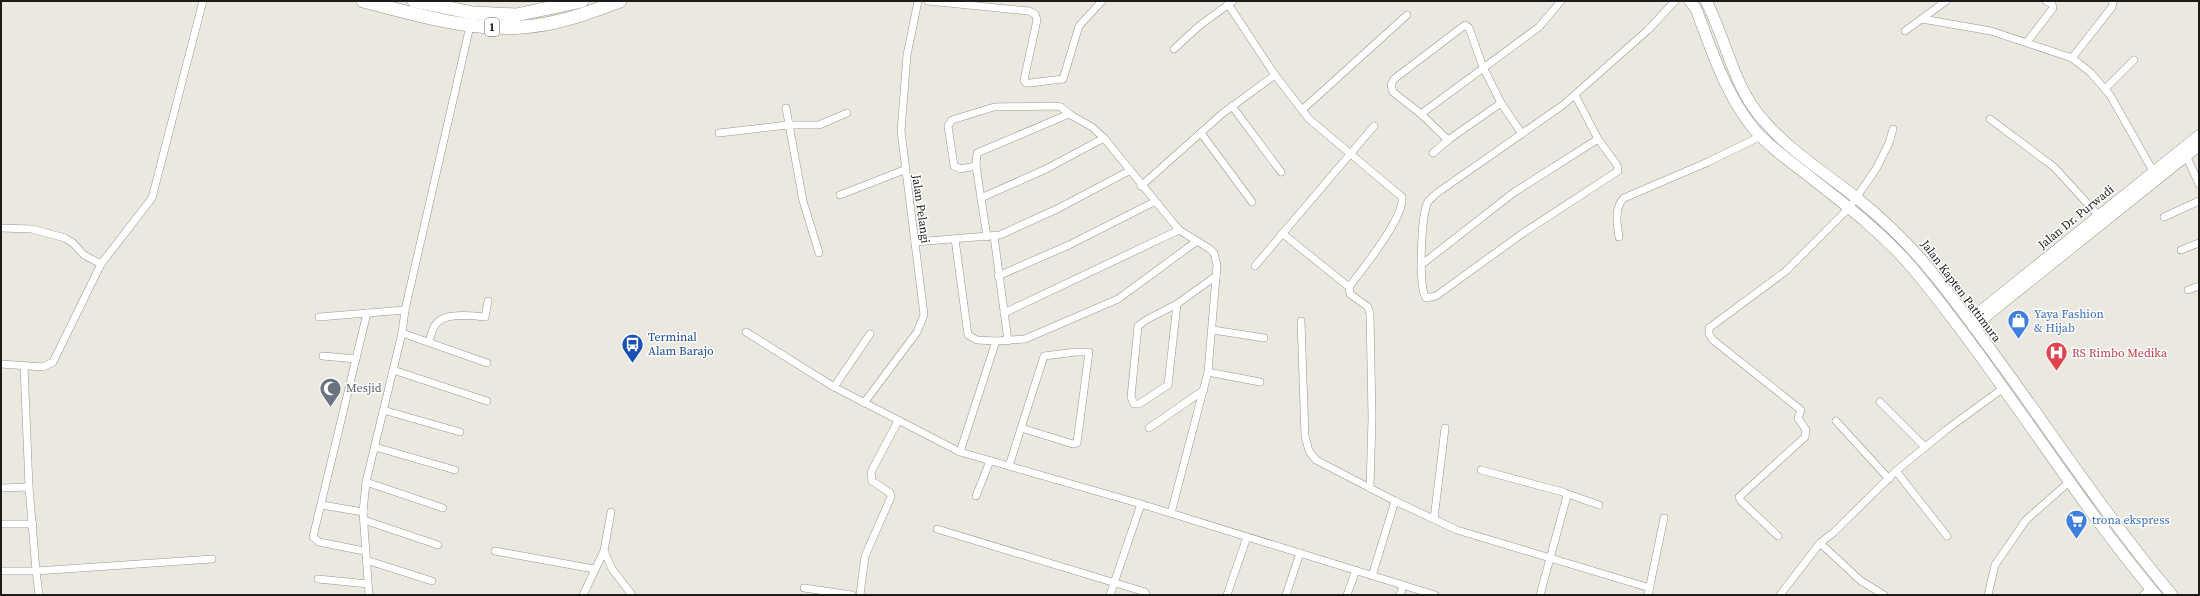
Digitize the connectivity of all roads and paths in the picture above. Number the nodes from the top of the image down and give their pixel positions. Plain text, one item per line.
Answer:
1 (203, 1) edge
2 (363, 1) edge
3 (414, 1) edge
4 (582, 1) edge
5 (620, 1) edge
6 (918, 1) edge
7 (928, 1) edge
8 (1102, 1) edge
9 (1561, 1) edge
10 (1675, 1) edge
11 (1690, 1) edge
12 (1706, 1) edge
13 (1946, 1) edge
14 (2046, 1) edge
15 (2113, 1) edge
16 (1230, 3) edge
17 (1407, 15) dead end
18 (1922, 19) junction
19 (470, 26) junction
20 (1905, 31) dead end
21 (2027, 42) junction
22 (1174, 49) dead end
23 (2072, 58) junction
24 (2134, 60) dead end
25 (1483, 67) junction
26 (1275, 75) junction
27 (2105, 89) junction
28 (1575, 95) junction
29 (1501, 103) junction
30 (1232, 106) junction
31 (786, 108) dead end
32 (1302, 110) junction
33 (847, 113) dead end
34 (1421, 114) junction
35 (1071, 115) junction
36 (1990, 119) dead end
37 (788, 125) junction
38 (1374, 126) dead end
39 (1893, 129) dead end
40 (718, 133) dead end
41 (1201, 133) junction
42 (1522, 134) junction
43 (2199, 135) edge
44 (1761, 136) junction
45 (1104, 138) junction
46 (1598, 139) junction
47 (1448, 140) junction
48 (2199, 146) edge
49 (2184, 152) junction
50 (1433, 153) dead end
51 (1350, 154) junction
52 (976, 166) junction
53 (904, 170) junction
54 (1129, 171) junction
55 (2153, 171) junction
56 (1281, 172) dead end
57 (2199, 184) edge
58 (1141, 186) junction
59 (840, 195) dead end
60 (981, 198) junction
61 (1857, 198) junction
62 (2199, 201) edge
63 (1154, 202) junction
64 (1252, 202) dead end
65 (1849, 208) junction
66 (2098, 215) junction
67 (2164, 216) dead end
68 (1, 228) edge
69 (1179, 230) junction
70 (1282, 234) junction
71 (990, 237) junction
72 (1618, 237) dead end
73 (955, 239) junction
74 (1197, 241) junction
75 (915, 242) junction
76 (2199, 242) edge
77 (2181, 250) dead end
78 (820, 254) dead end
79 (101, 264) junction
80 (1421, 265) junction
81 (1255, 266) dead end
82 (998, 276) junction
83 (1216, 276) junction
84 (2199, 286) edge
85 (1349, 287) junction
86 (2188, 290) dead end
87 (488, 301) dead end
88 (1178, 304) junction
89 (405, 310) junction
90 (367, 313) junction
91 (1004, 313) junction
92 (319, 317) dead end
93 (1301, 321) dead end
94 (1971, 324) junction
95 (1213, 330) junction
96 (746, 332) dead end
97 (402, 333) junction
98 (870, 334) dead end
99 (1264, 338) dead end
100 (996, 341) junction
101 (1008, 341) junction
102 (429, 342) junction
103 (323, 356) dead end
104 (356, 359) junction
105 (487, 363) dead end
106 (1, 364) edge
107 (24, 366) junction
108 (393, 370) junction
109 (1208, 372) junction
110 (1260, 382) dead end
111 (834, 387) junction
112 (2002, 389) junction
113 (1204, 390) junction
114 (487, 401) dead end
115 (1880, 402) dead end
116 (864, 403) junction
117 (383, 410) junction
118 (898, 421) junction
119 (1836, 421) dead end
120 (1021, 428) junction
121 (1149, 428) dead end
122 (1445, 428) dead end
123 (460, 432) dead end
124 (375, 446) junction
125 (1925, 448) junction
126 (960, 452) junction
127 (990, 461) junction
128 (1009, 466) junction
129 (454, 470) dead end
130 (1481, 470) dead end
131 (1896, 471) junction
132 (1889, 479) junction
133 (366, 482) junction
134 (2069, 482) junction
135 (29, 487) junction
136 (1, 488) edge
137 (1370, 488) junction
138 (1566, 494) junction
139 (976, 496) dead end
140 (1396, 501) junction
141 (1141, 504) junction
142 (322, 505) junction
143 (1599, 505) dead end
144 (443, 508) dead end
145 (611, 512) dead end
146 (1171, 513) junction
147 (364, 516) junction
148 (1664, 518) dead end
149 (1434, 519) junction
150 (1, 524) edge
151 (32, 524) junction
152 (937, 529) dead end
153 (1778, 536) dead end
154 (1947, 536) dead end
155 (1247, 537) junction
156 (1820, 543) junction
157 (438, 545) dead end
158 (364, 551) junction
159 (495, 551) dead end
160 (604, 551) junction
161 (1300, 553) junction
162 (1550, 558) junction
163 (212, 559) dead end
164 (366, 560) junction
165 (594, 569) junction
166 (1356, 570) junction
167 (1, 571) edge
168 (36, 571) junction
169 (1372, 576) junction
170 (318, 579) dead end
171 (432, 582) dead end
172 (1115, 582) junction
173 (368, 584) junction
174 (1403, 585) junction
175 (804, 588) dead end
176 (1649, 591) edge
177 (2150, 593) edge
178 (39, 595) edge
179 (369, 595) edge
180 (583, 595) edge
181 (632, 595) edge
182 (852, 595) edge
183 (860, 595) edge
184 (1110, 595) edge
185 (1146, 595) edge
186 (1227, 595) edge
187 (1286, 595) edge
188 (1347, 595) edge
189 (1400, 595) edge
190 (1435, 595) edge
191 (1540, 595) edge
192 (1780, 595) edge
193 (1884, 595) edge
194 (1988, 595) edge
195 (2172, 595) edge

1 - 79 street
2 - 19 highway, 1
3 - 4 highway, 1
5 - 19 highway, 1
6 - 53 street, Jalan Pelangi
7 - 8 street
9 - 25 street
10 - 28 street
11 - 44 main road, Jalan Kapten Pattimura
12 - 61 main road, Jalan Kapten Pattimura
13 - 18 street
14 - 21 street
15 - 23 street
16 - 22 street
16 - 26 street
17 - 32 street
18 - 20 street
18 - 21 street
19 - 89 street
21 - 23 street
23 - 27 street
24 - 27 street
25 - 29 street
25 - 34 street
25 - 34 street
26 - 30 street
26 - 32 street
27 - 55 street
28 - 42 street
28 - 46 street
29 - 42 street
29 - 47 street
30 - 41 street
30 - 56 street
31 - 37 street
32 - 51 street
33 - 37 street
34 - 47 street
35 - 45 street
35 - 52 street
35 - 52 street
36 - 66 street
37 - 40 street
37 - 78 street
38 - 51 street
39 - 61 street
41 - 58 street
41 - 64 street
42 - 80 street
43 - 49 street, Jalan Dr. Purwadi
44 - 65 main road, Jalan Kapten Pattimura
44 - 72 street
45 - 54 street
45 - 60 street
46 - 80 street
46 - 80 street
47 - 50 street
48 - 49 street, Jalan Dr. Purwadi
49 - 55 street, Jalan Dr. Purwadi
49 - 57 street
49 - 94 street, Jalan Dr. Purwadi
51 - 70 street
51 - 85 street
52 - 60 street
53 - 59 street
53 - 75 street, Jalan Pelangi
54 - 58 street
54 - 71 street
55 - 66 street, Jalan Dr. Purwadi
58 - 63 street
60 - 71 street
61 - 65 street
61 - 94 main road, Jalan Kapten Pattimura
62 - 67 street
63 - 69 street
63 - 82 street
65 - 112 main road, Jalan Kapten Pattimura
65 - 153 street
66 - 94 street, Jalan Dr. Purwadi
68 - 79 street
69 - 74 street
69 - 91 street
70 - 81 street
70 - 85 street
71 - 73 street
71 - 82 street
73 - 75 street
73 - 100 street
74 - 83 street
74 - 101 street
75 - 116 street, Jalan Pelangi
76 - 77 street
79 - 107 street
82 - 91 street
83 - 88 street
83 - 95 street
84 - 86 street
85 - 137 street
87 - 102 street
88 - 88 street
89 - 90 street
89 - 97 street
90 - 92 street
90 - 104 street
91 - 101 street
93 - 137 street
94 - 195 main road, Jalan Kapten Pattimura
95 - 99 street
95 - 109 street
96 - 111 street
97 - 102 street
97 - 108 street
98 - 111 street
100 - 101 street
100 - 126 street
102 - 105 street
103 - 104 street
104 - 142 street
106 - 107 street
107 - 135 street
108 - 114 street
108 - 117 street
109 - 110 street
109 - 113 street
111 - 116 street
112 - 125 street
112 - 134 main road, Jalan Kapten Pattimura
113 - 121 street
113 - 146 street
115 - 125 street
116 - 118 street
117 - 123 street
117 - 124 street
118 - 126 street
118 - 183 street
119 - 132 street
120 - 120 street
120 - 128 street
122 - 149 street
124 - 129 street
124 - 133 street
125 - 131 street
126 - 127 street
127 - 128 street
127 - 139 street
128 - 141 street
130 - 138 street
131 - 132 street
131 - 154 street
132 - 156 street
133 - 144 street
133 - 147 street
134 - 177 main road, Jalan Kapten Pattimura
134 - 194 street
135 - 136 street
135 - 151 street
137 - 140 street
138 - 143 street
138 - 162 street
140 - 149 street
140 - 169 street
141 - 146 street
141 - 172 street
142 - 147 street
142 - 158 street
145 - 160 street
146 - 155 street
147 - 157 street
147 - 158 street
148 - 176 street
149 - 162 street
150 - 151 street
151 - 168 street
152 - 172 street
155 - 161 street
155 - 186 street
156 - 192 street
156 - 193 street
158 - 164 street
159 - 165 street
160 - 165 street
160 - 181 street
161 - 166 street
161 - 187 street
162 - 176 street
162 - 191 street
163 - 168 street
164 - 171 street
164 - 173 street
165 - 180 street
166 - 169 street
166 - 188 street
167 - 168 street
168 - 178 street
169 - 174 street
170 - 173 street
172 - 184 street
172 - 185 street
173 - 179 street
174 - 189 street
174 - 190 street
175 - 182 street

